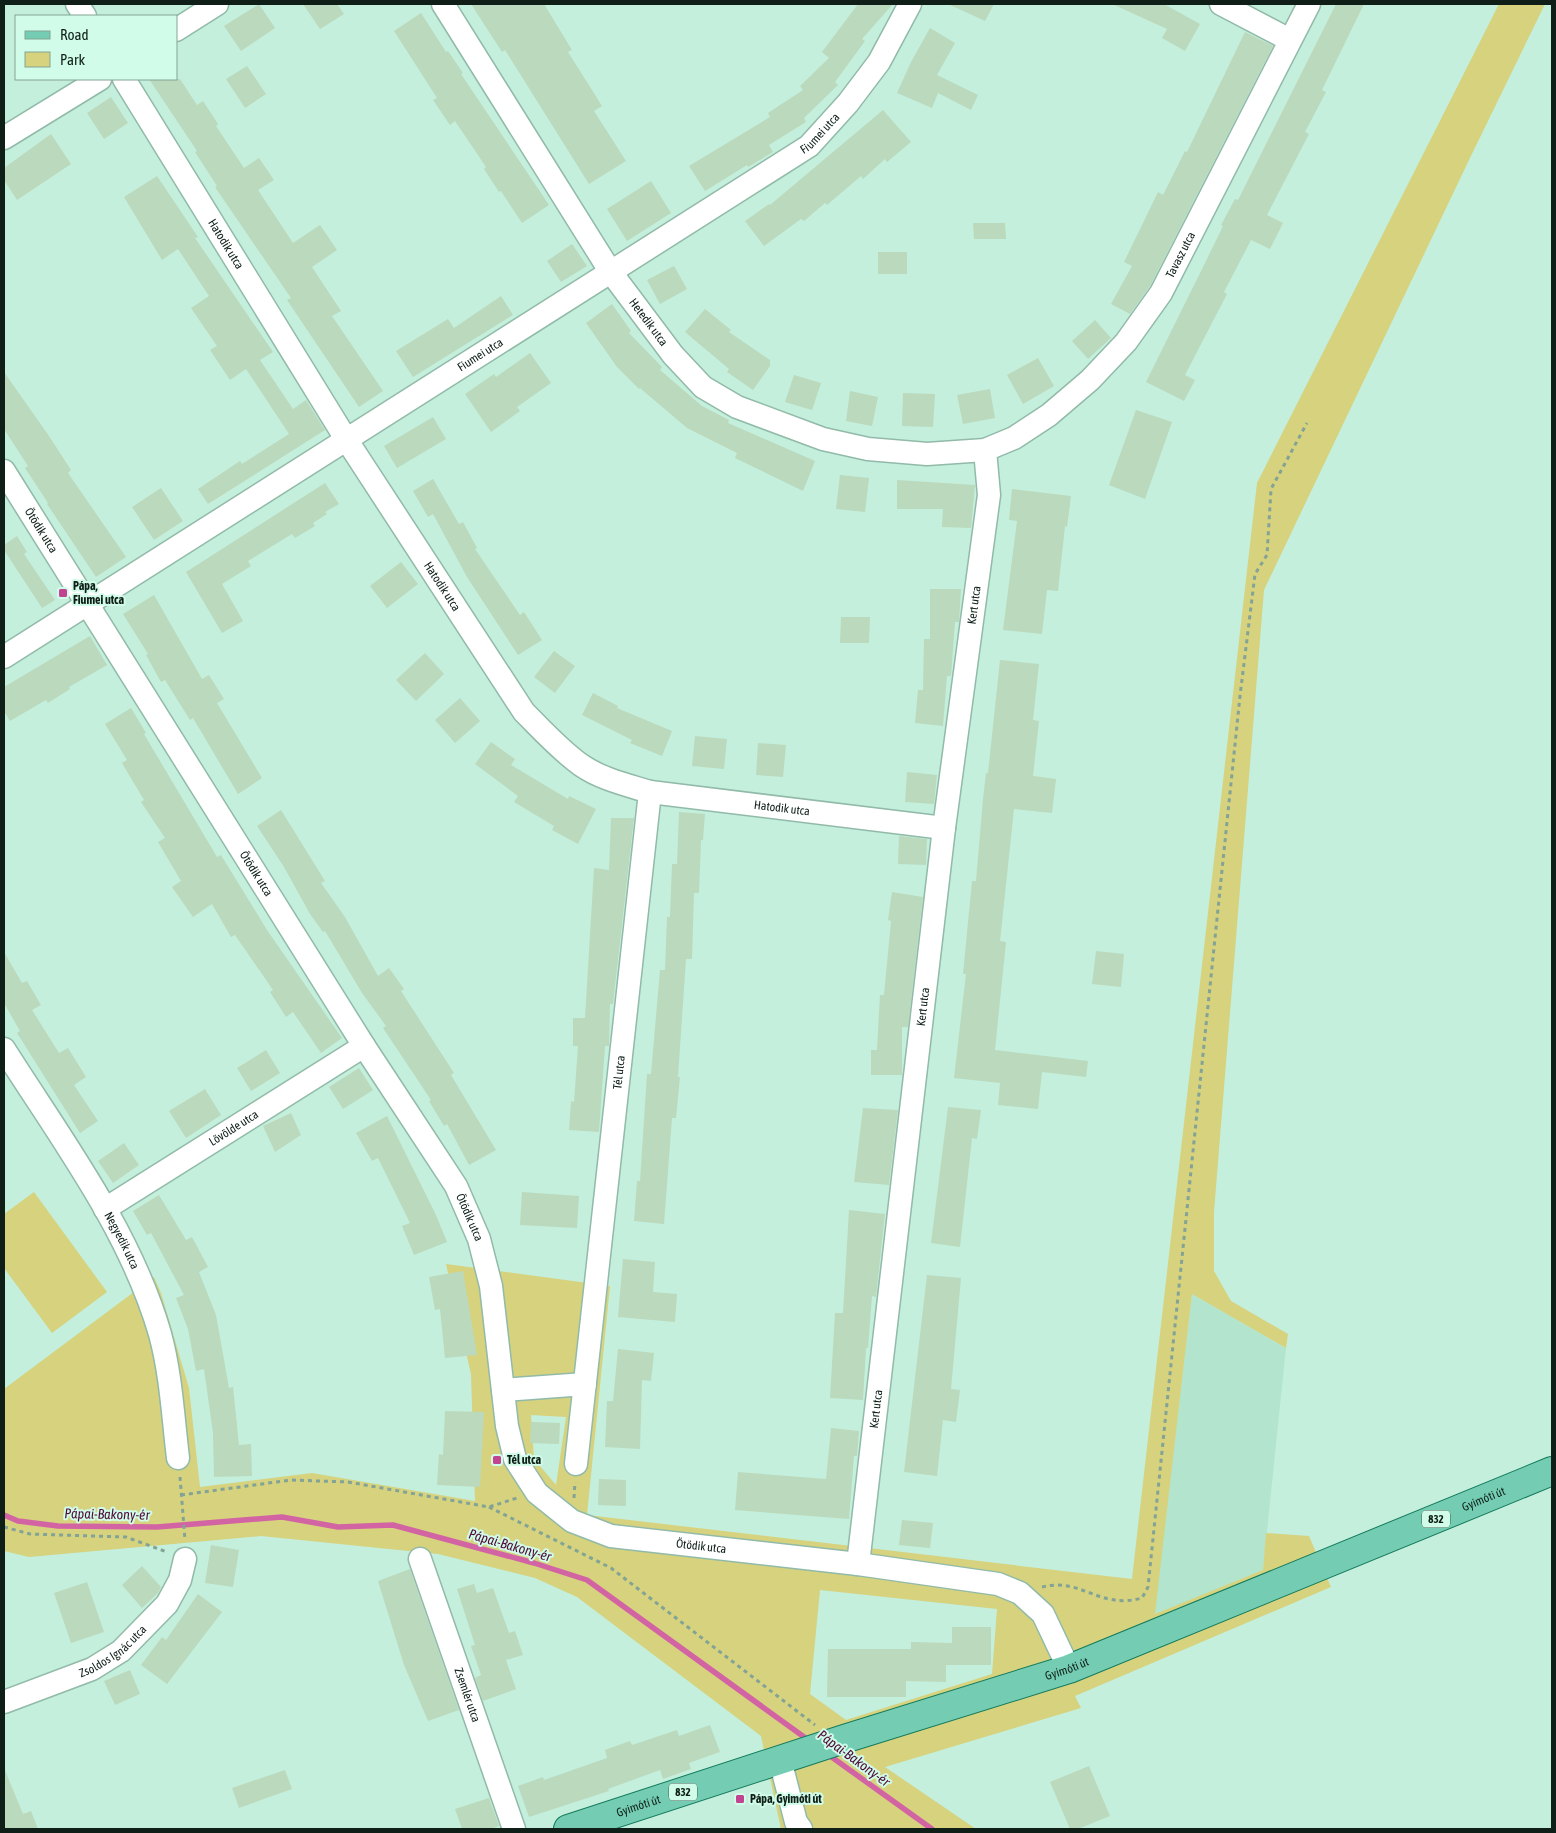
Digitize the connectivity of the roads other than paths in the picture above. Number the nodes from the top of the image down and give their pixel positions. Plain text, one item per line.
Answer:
1 (77, 4) edge
2 (217, 4) edge
3 (443, 4) edge
4 (910, 4) edge
5 (1221, 4) edge
6 (1309, 4) edge
7 (84, 15) edge
8 (178, 29) edge
9 (1290, 40) junction
10 (98, 80) edge
11 (125, 80) edge
12 (4, 138) edge
13 (610, 271) junction
14 (346, 439) junction
15 (985, 450) junction
16 (4, 471) edge
17 (88, 604) junction
18 (4, 657) edge
19 (650, 792) junction
20 (944, 828) junction
21 (364, 1046) junction
22 (4, 1049) edge
23 (105, 1209) junction
24 (586, 1384) junction
25 (503, 1390) junction
26 (178, 1458) dead end
27 (576, 1464) road end
28 (1552, 1471) edge
29 (185, 1551) road end
30 (420, 1559) dead end
31 (858, 1564) junction
32 (1069, 1669) junction
33 (4, 1702) edge
34 (789, 1757) junction
35 (514, 1829) edge
36 (568, 1829) edge
37 (801, 1829) edge

1 - 7 street
2 - 8 street
3 - 13 street, Hetedik utca
4 - 13 street, Fiumei utca
5 - 9 street
6 - 9 street, Tavasz utca
9 - 15 street, Tavasz utca
10 - 12 street
11 - 14 street, Hatodik utca
13 - 14 street, Fiumei utca
13 - 15 street, Hetedik utca
14 - 17 street, Fiumei utca
14 - 19 street, Hatodik utca
15 - 20 street, Kert utca
16 - 17 street, Ötödik utca
17 - 18 street, Fiumei utca
17 - 21 street, Ötödik utca
19 - 20 street, Hatodik utca
19 - 24 street, Tél utca
20 - 31 street, Kert utca
21 - 23 street, Lövölde utca
21 - 25 street, Ötödik utca
22 - 23 street, Negyedik utca
23 - 26 street, Negyedik utca
24 - 25 street
24 - 27 street, Tél utca
25 - 31 street, Ötödik utca
28 - 32 main road, Gyimóti út / 832
29 - 33 street, Zsoldos Ignác utca
30 - 35 street, Zsemlér utca
31 - 32 street, Ötödik utca
32 - 34 main road, Gyimóti út / 832
34 - 36 main road, Gyimóti út / 832
34 - 37 street

